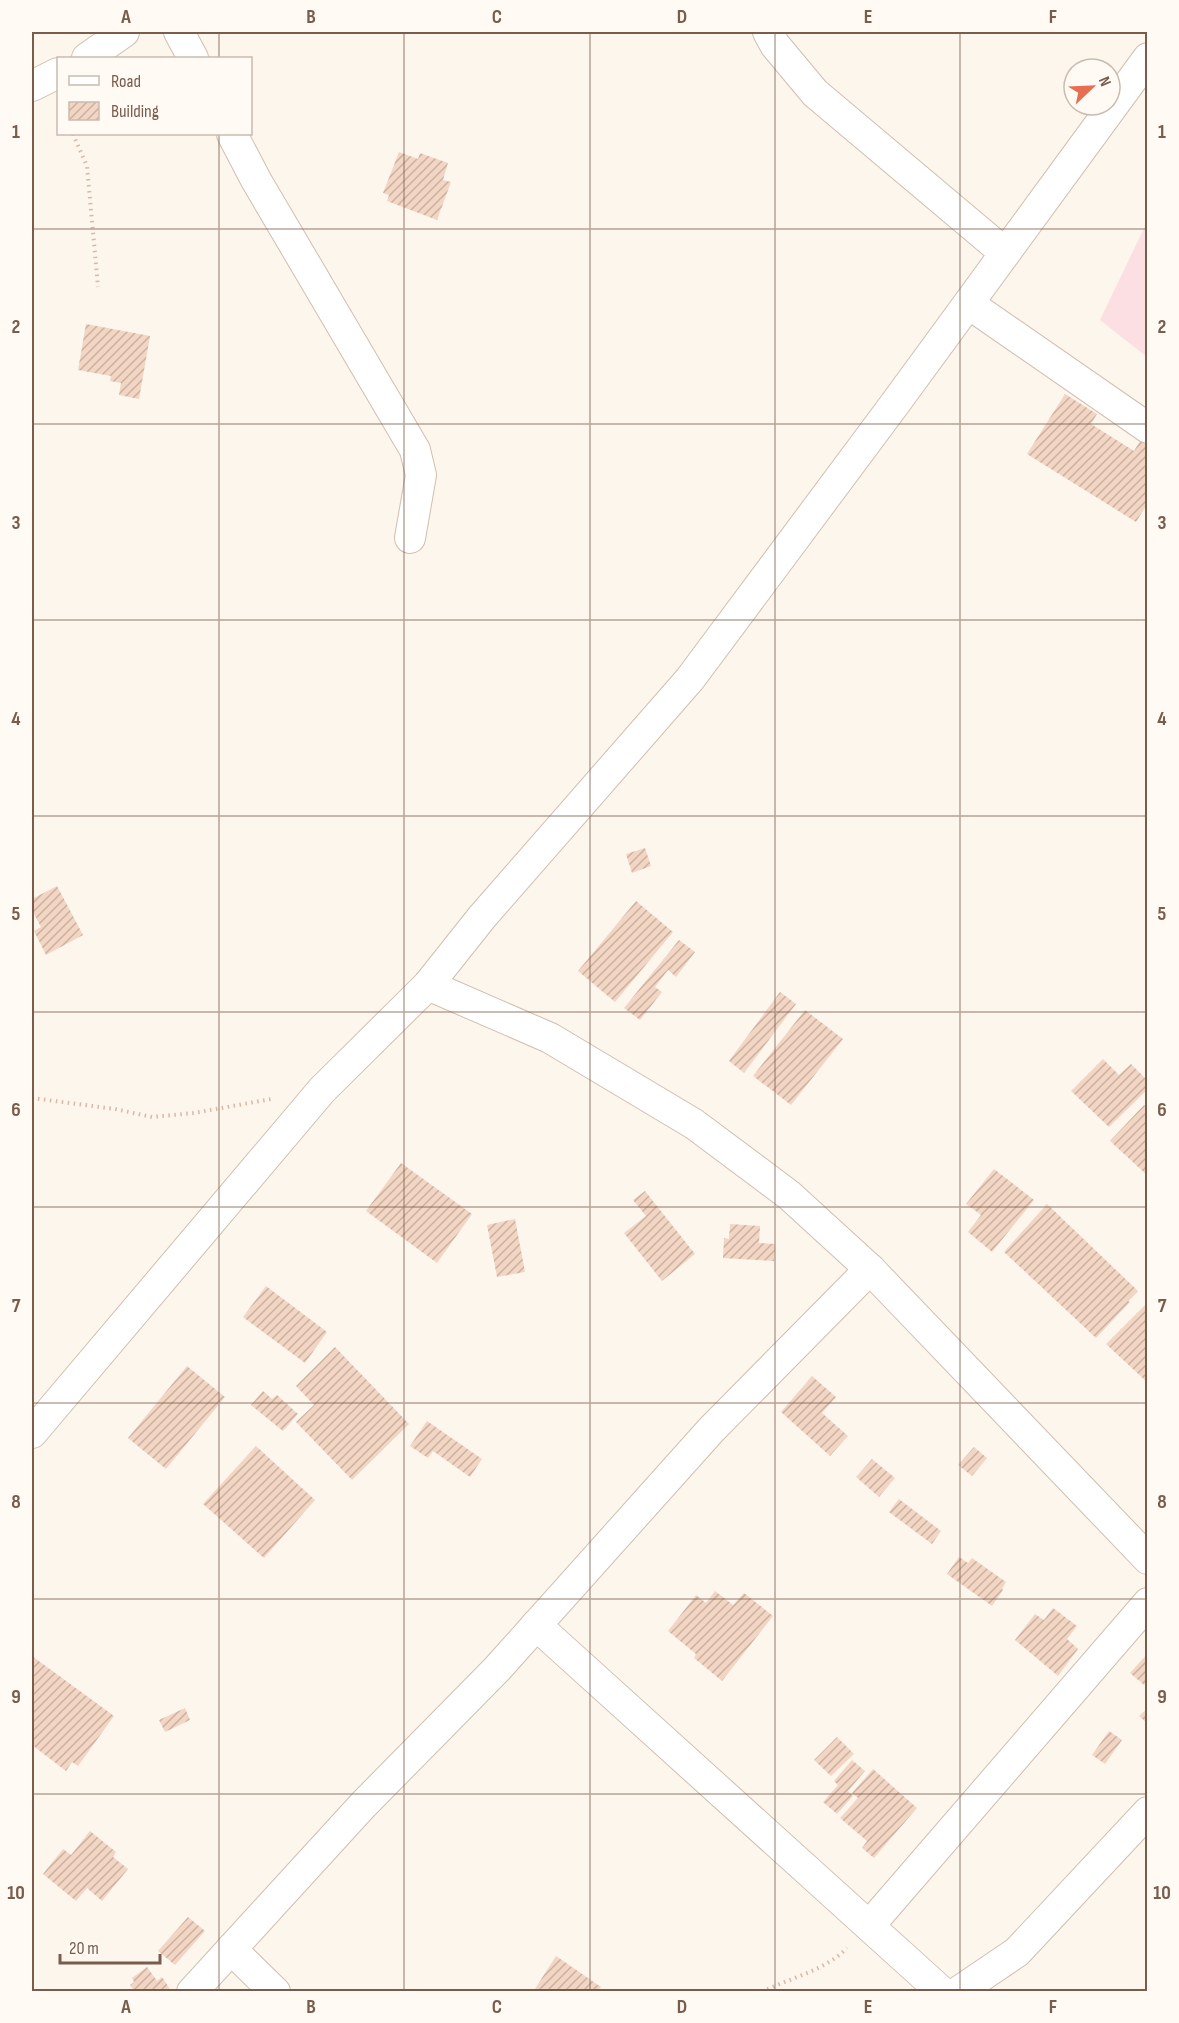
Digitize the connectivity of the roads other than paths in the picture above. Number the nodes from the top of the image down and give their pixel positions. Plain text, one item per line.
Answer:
1 (124, 32) edge
2 (179, 32) edge
3 (768, 32) edge
4 (88, 57) edge
5 (192, 57) edge
6 (1148, 58) edge
7 (57, 74) edge
8 (32, 86) edge
9 (233, 135) edge
10 (1005, 253) junction
11 (969, 304) junction
12 (1148, 428) edge
13 (410, 538) dead end
14 (428, 985) junction
15 (870, 1269) junction
16 (32, 1433) edge
17 (1148, 1559) edge
18 (1148, 1603) edge
19 (536, 1625) junction
20 (1148, 1812) edge
21 (869, 1926) junction
22 (231, 1949) junction
23 (192, 1992) edge
24 (275, 1992) edge
25 (942, 1992) edge
26 (958, 1992) edge

1 - 4 street
2 - 5 street
3 - 10 street
6 - 10 street
7 - 8 street
9 - 13 street
10 - 11 street
11 - 12 street
11 - 14 street
14 - 15 street
14 - 16 street
15 - 17 street
15 - 19 street
18 - 21 street
19 - 21 street
19 - 22 street
20 - 26 street
21 - 25 street
22 - 23 street
22 - 24 street

